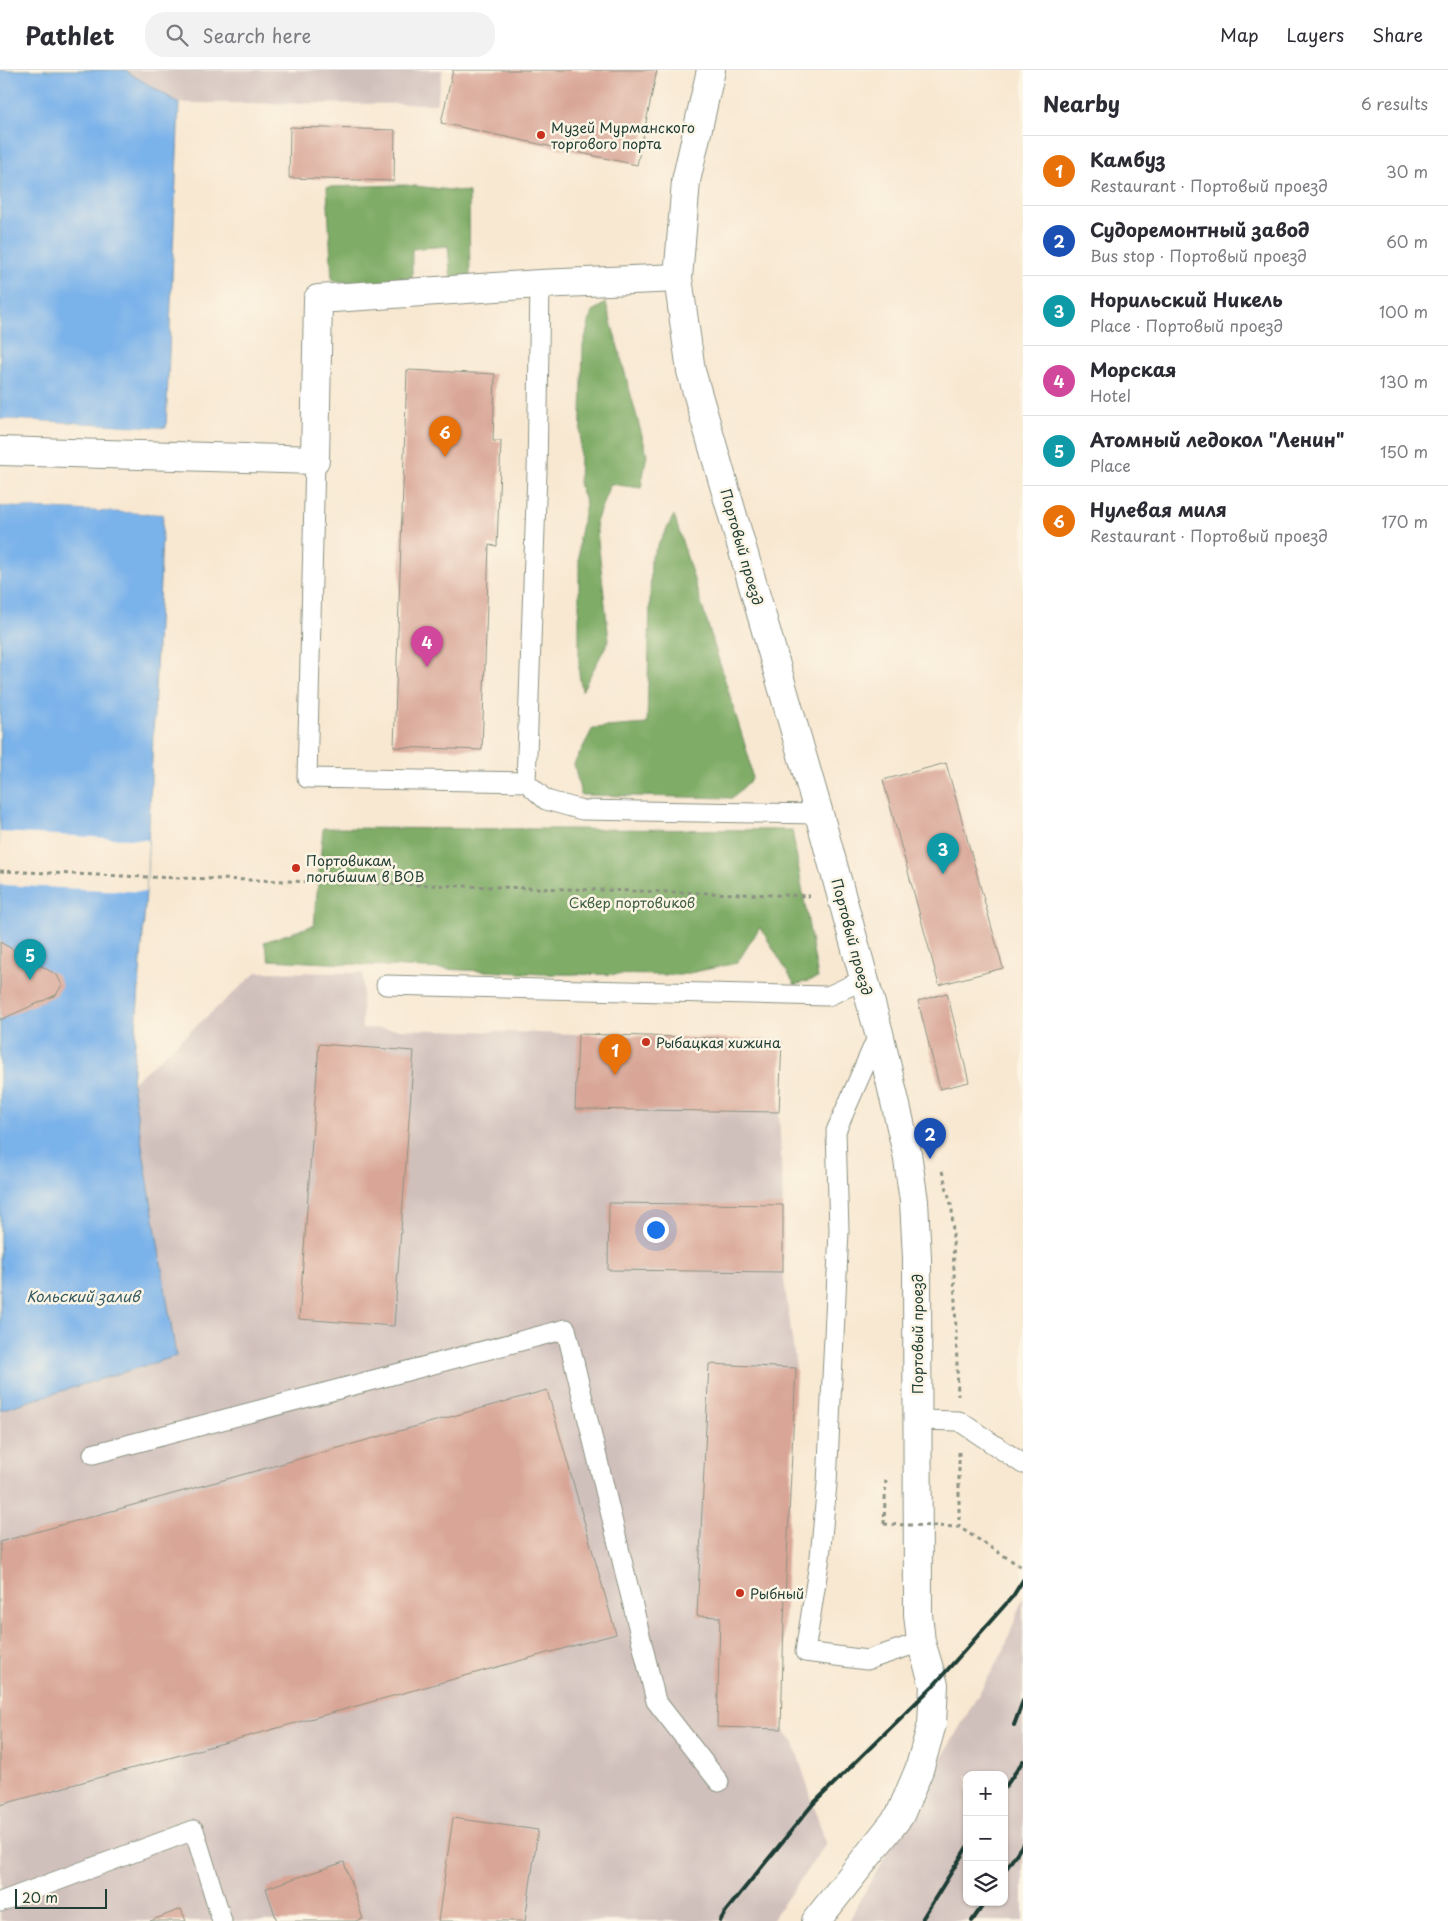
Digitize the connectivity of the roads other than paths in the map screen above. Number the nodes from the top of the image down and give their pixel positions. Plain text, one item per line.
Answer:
1 (711, 70) edge
2 (678, 278) junction
3 (540, 284) junction
4 (0, 451) edge
5 (314, 460) junction
6 (526, 782) junction
7 (819, 814) junction
8 (863, 980) junction
9 (386, 985) dead end
10 (879, 1033) junction
11 (917, 1420) junction
12 (93, 1454) dead end
13 (1023, 1464) edge
14 (921, 1642) junction
15 (719, 1782) dead end
16 (0, 1902) edge
17 (222, 1921) edge
18 (816, 1921) edge

1 - 2 street, Портовый проезд
2 - 3 street
2 - 7 street, Портовый проезд
3 - 5 street
3 - 6 lane
4 - 5 street
5 - 6 lane
6 - 7 lane
7 - 8 street, Портовый проезд
8 - 9 lane
8 - 10 street, Портовый проезд
10 - 11 street, Портовый проезд
10 - 14 lane
11 - 13 lane
11 - 14 street, Портовый проезд
12 - 15 lane
14 - 18 street, Портовый проезд
16 - 17 lane

